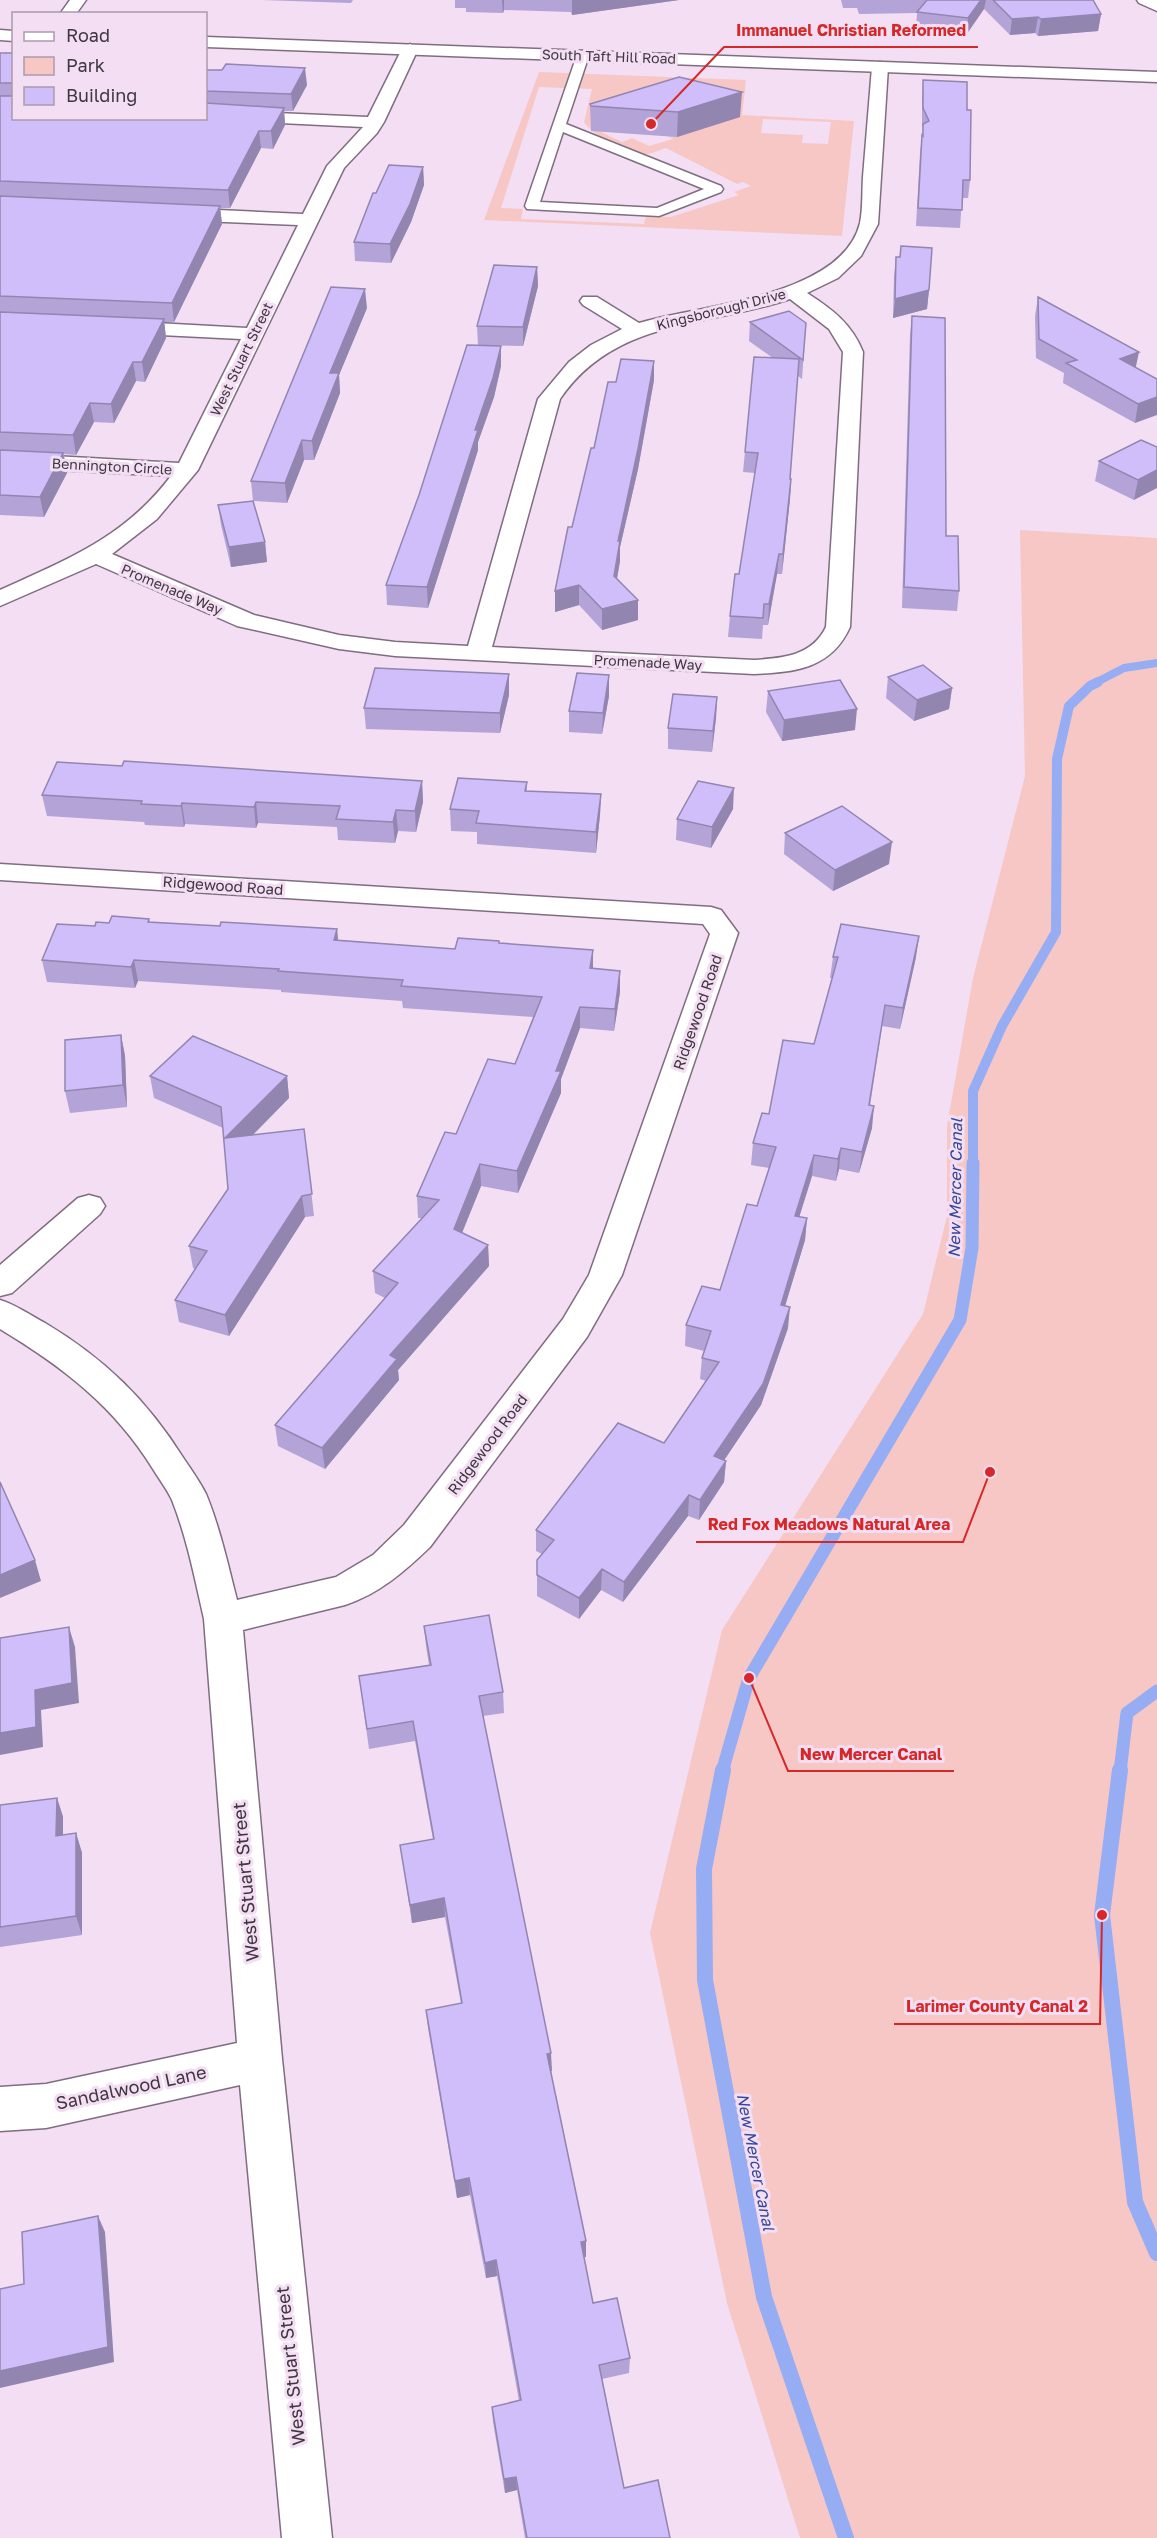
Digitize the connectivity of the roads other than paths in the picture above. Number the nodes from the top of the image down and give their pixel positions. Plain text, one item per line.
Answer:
1 (1145, 0) edge
2 (1157, 6) edge
3 (207, 42) edge
4 (410, 49) junction
5 (583, 56) junction
6 (880, 67) junction
7 (1157, 77) edge
8 (207, 115) edge
9 (375, 122) junction
10 (559, 126) junction
11 (154, 213) edge
12 (308, 220) junction
13 (792, 292) junction
14 (590, 301) dead end
15 (104, 327) edge
16 (637, 330) junction
17 (253, 334) junction
18 (0, 460) edge
19 (188, 470) junction
20 (94, 555) junction
21 (0, 598) edge
22 (478, 654) junction
23 (0, 872) edge
24 (89, 1206) dead end
25 (0, 1284) edge
26 (0, 1313) edge
27 (223, 1619) junction
28 (260, 2059) junction
29 (0, 2109) edge
30 (307, 2538) edge

1 - 2 street
3 - 4 street, South Taft Hill Road
4 - 5 street, South Taft Hill Road
4 - 9 street, West Stuart Street
5 - 6 street, South Taft Hill Road
5 - 10 lane
6 - 7 street, South Taft Hill Road
6 - 13 street, Kingsborough Drive
8 - 9 street
9 - 12 street, West Stuart Street
10 - 10 lane
11 - 12 street
12 - 17 street, West Stuart Street
13 - 16 street, Kingsborough Drive
13 - 22 street, Promenade Way
14 - 16 street, Kingsborough Drive
15 - 17 street
16 - 22 street, Kingsborough Drive
17 - 19 street, West Stuart Street
18 - 19 street, Bennington Circle
19 - 20 street, West Stuart Street
20 - 21 street, West Stuart Street
20 - 22 street, Promenade Way
23 - 27 street, Ridgewood Road
24 - 25 street
26 - 27 street, West Stuart Street
27 - 28 street, West Stuart Street
28 - 29 street, Sandalwood Lane
28 - 30 street, West Stuart Street

